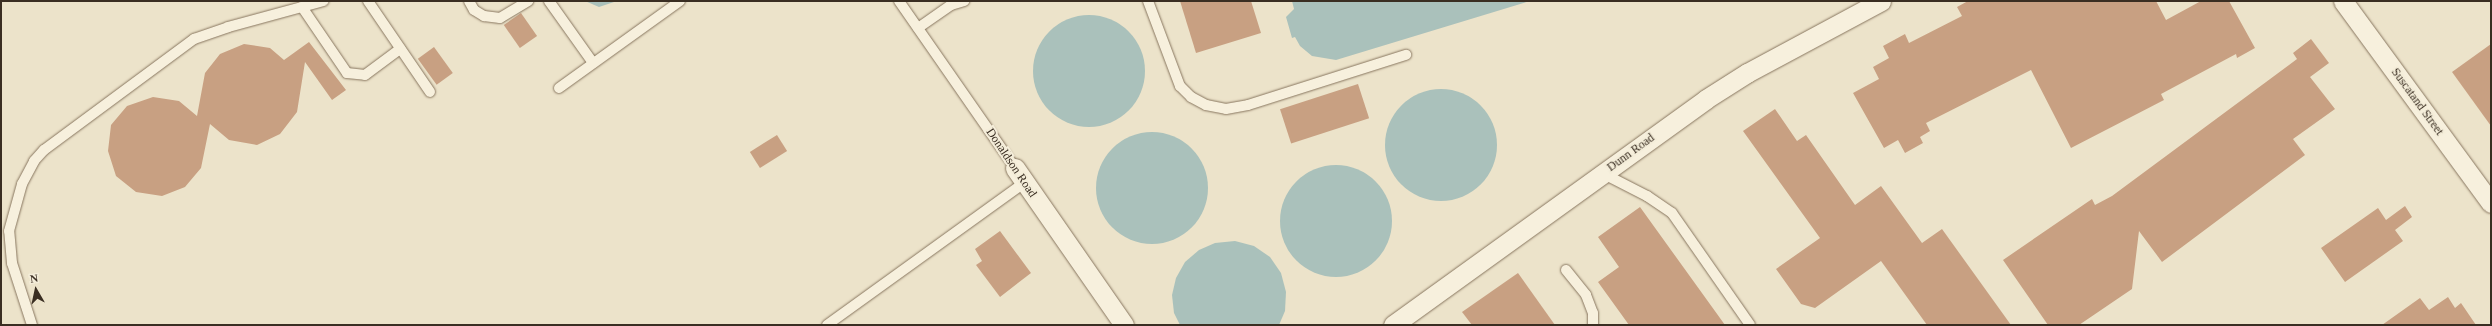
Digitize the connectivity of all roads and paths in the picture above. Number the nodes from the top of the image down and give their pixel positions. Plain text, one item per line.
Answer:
1 (324, 1) edge
2 (368, 1) edge
3 (469, 1) edge
4 (528, 1) edge
5 (549, 1) edge
6 (680, 1) edge
7 (899, 1) edge
8 (964, 1) edge
9 (1148, 1) edge
10 (1881, 1) edge
11 (2343, 1) edge
12 (302, 7) junction
13 (918, 28) junction
14 (400, 48) junction
15 (1406, 55) dead end
16 (593, 63) junction
17 (559, 88) dead end
18 (430, 92) dead end
19 (1602, 173) junction
20 (1019, 176) junction
21 (2491, 203) edge
22 (1566, 270) dead end
23 (32, 325) edge
24 (827, 325) edge
25 (1124, 325) edge
26 (1394, 325) edge
27 (1593, 325) edge
28 (1750, 325) edge

1 - 12 lane
2 - 14 lane
3 - 4 lane
5 - 16 lane
6 - 16 lane
7 - 13 lane, Donaldson Road
8 - 13 lane
9 - 15 lane
10 - 19 street, Dunn Road
11 - 21 street, Suscatand Street
12 - 14 lane
12 - 23 lane
13 - 20 lane, Donaldson Road
14 - 18 lane
16 - 17 lane
19 - 26 street, Dunn Road
19 - 28 lane
20 - 24 lane
20 - 25 street, Donaldson Road
22 - 27 lane

